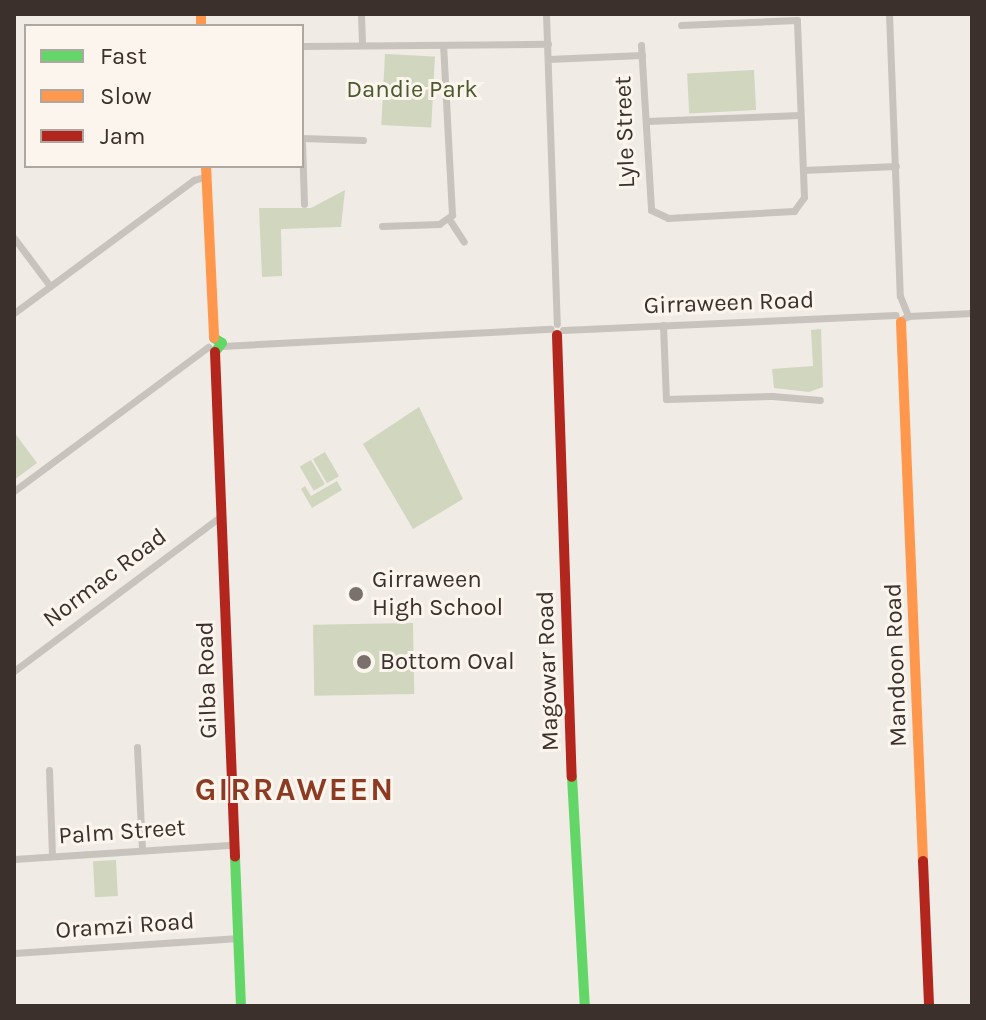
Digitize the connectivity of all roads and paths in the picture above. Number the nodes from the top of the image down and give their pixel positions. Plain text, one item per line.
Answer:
1 (361, 14) edge
2 (546, 14) edge
3 (889, 14) edge
4 (681, 25) dead end
5 (548, 44) junction
6 (362, 45) junction
7 (641, 45) dead end
8 (304, 46) edge
9 (443, 46) junction
10 (642, 55) junction
11 (548, 59) junction
12 (800, 115) junction
13 (646, 121) junction
14 (304, 140) edge
15 (363, 140) dead end
16 (896, 166) junction
17 (303, 168) edge
18 (803, 170) junction
19 (207, 171) edge
20 (304, 204) dead end
21 (798, 209) junction
22 (449, 219) junction
23 (804, 219) dead end
24 (382, 226) dead end
25 (14, 238) edge
26 (464, 242) dead end
27 (50, 286) junction
28 (14, 313) edge
29 (972, 313) edge
30 (902, 316) junction
31 (663, 325) junction
32 (557, 329) junction
33 (215, 346) junction
34 (820, 400) dead end
35 (14, 491) edge
36 (220, 517) junction
37 (14, 671) edge
38 (137, 747) dead end
39 (49, 770) dead end
40 (233, 845) junction
41 (142, 850) junction
42 (52, 856) junction
43 (14, 859) edge
44 (238, 938) junction
45 (14, 953) edge
46 (241, 1006) edge
47 (585, 1006) edge
48 (929, 1006) edge

1 - 6 street
2 - 5 street, Magowar Road
3 - 16 street, Mandoon Road
4 - 12 street
5 - 9 street
5 - 11 street, Magowar Road
6 - 8 street
6 - 9 street
7 - 10 street, Lyle Street
9 - 22 street
10 - 11 street
10 - 13 street, Lyle Street
11 - 32 street, Magowar Road
12 - 13 street
12 - 18 street
13 - 21 street, Lyle Street
14 - 15 street
16 - 18 street
16 - 30 street, Mandoon Road
17 - 20 street
18 - 21 street
19 - 27 street
19 - 33 street, Gilba Road
21 - 23 street
22 - 24 street
22 - 26 street
25 - 27 street
27 - 28 street
29 - 30 street, Girraween Road
30 - 31 street, Girraween Road
30 - 48 street, Mandoon Road
31 - 32 street, Girraween Road
31 - 34 street
32 - 33 street, Girraween Road
32 - 47 street, Magowar Road
33 - 35 street
33 - 36 street, Gilba Road
36 - 37 street, Normac Road
36 - 40 street, Gilba Road
38 - 41 street
39 - 42 street
40 - 41 street, Palm Street
40 - 44 street, Gilba Road
41 - 42 street, Palm Street
42 - 43 street, Palm Street
44 - 45 street, Oramzi Road
44 - 46 street, Gilba Road

